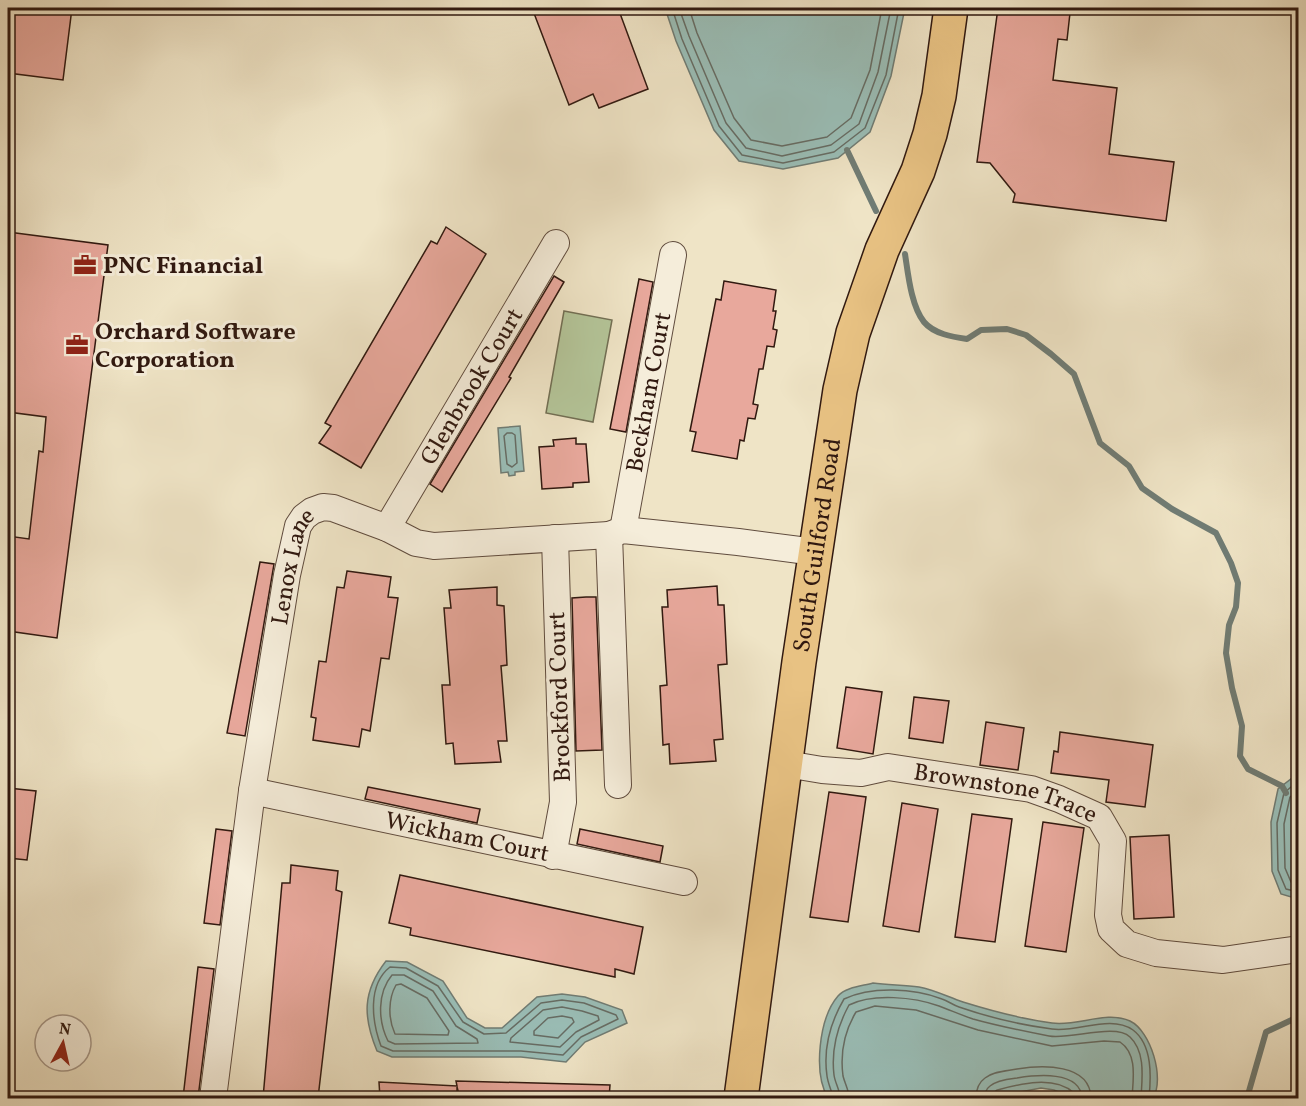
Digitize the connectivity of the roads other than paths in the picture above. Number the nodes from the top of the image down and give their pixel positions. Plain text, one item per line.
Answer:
1 (951, 8) edge
2 (556, 243) dead end
3 (674, 255) dead end
4 (387, 528) junction
5 (616, 533) junction
6 (555, 538) junction
7 (815, 552) junction
8 (786, 764) junction
9 (618, 785) dead end
10 (252, 791) junction
11 (553, 856) junction
12 (684, 882) dead end
13 (1292, 950) dead end
14 (213, 1098) edge
15 (741, 1098) edge

1 - 7 main road, South Guilford Road
2 - 4 street, Glenbrook Court
3 - 5 street, Beckham Court
4 - 6 street, Lenox Lane
4 - 10 street, Lenox Lane
5 - 6 street, Lenox Lane
5 - 7 street, Lenox Lane
5 - 9 street
6 - 11 street, Brockford Court
7 - 8 main road, South Guilford Road
8 - 13 street, Brownstone Trace
8 - 15 main road, South Guilford Road
10 - 11 street, Wickham Court
10 - 14 street, Lenox Lane
11 - 12 street, Wickham Court

